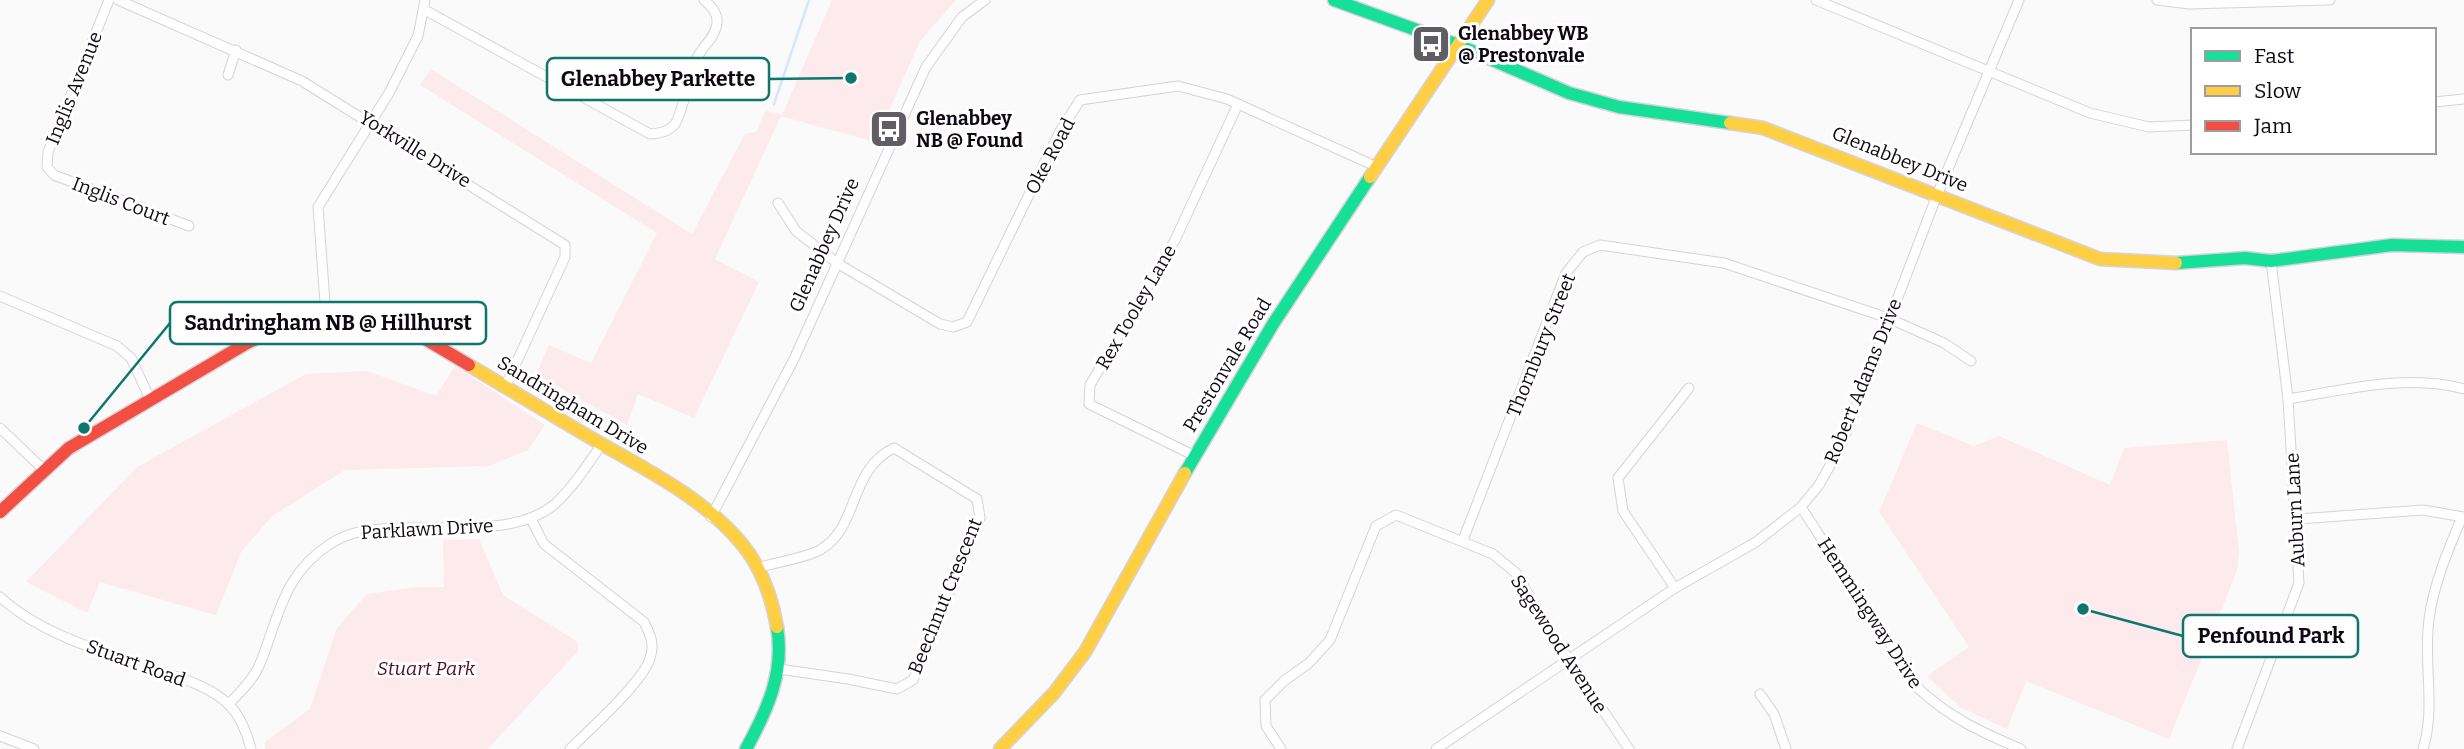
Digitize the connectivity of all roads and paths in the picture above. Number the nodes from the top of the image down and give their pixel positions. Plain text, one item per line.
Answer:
1 (108, 0) edge
2 (118, 0) edge
3 (704, 0) edge
4 (985, 0) edge
5 (1334, 0) edge
6 (1488, 0) edge
7 (1816, 0) edge
8 (2019, 0) edge
9 (2157, 0) edge
10 (2330, 0) edge
11 (2189, 2) edge
12 (425, 5) edge
13 (1458, 45) junction
14 (236, 50) junction
15 (1989, 70) junction
16 (228, 75) dead end
17 (2464, 99) edge
18 (2436, 102) edge
19 (1238, 104) junction
20 (373, 122) junction
21 (2191, 125) edge
22 (1375, 166) junction
23 (54, 176) joint
24 (1937, 195) junction
25 (778, 203) dead end
26 (189, 226) dead end
27 (2464, 247) edge
28 (2271, 261) junction
29 (837, 263) junction
30 (0, 296) edge
31 (326, 316) junction
32 (1888, 318) junction
33 (1971, 362) dead end
34 (505, 387) junction
35 (1689, 388) dead end
36 (2464, 389) edge
37 (2288, 399) junction
38 (150, 400) junction
39 (0, 428) edge
40 (602, 444) junction
41 (1195, 456) junction
42 (45, 471) junction
43 (1801, 507) junction
44 (0, 512) edge
45 (711, 517) junction
46 (2463, 517) edge
47 (531, 519) junction
48 (2298, 519) junction
49 (1462, 540) junction
50 (757, 568) junction
51 (1675, 588) junction
52 (0, 597) edge
53 (1569, 659) junction
54 (779, 669) junction
55 (1760, 694) dead end
56 (229, 704) junction
57 (0, 736) edge
58 (34, 749) edge
59 (251, 749) edge
60 (570, 749) edge
61 (746, 749) edge
62 (1000, 749) edge
63 (1282, 749) edge
64 (1436, 749) edge
65 (1629, 749) edge
66 (1786, 749) edge
67 (2021, 749) edge
68 (2237, 749) edge
69 (2423, 749) edge

1 - 23 street, Inglis Avenue
2 - 14 street, Yorkville Drive
3 - 12 street
4 - 29 street, Glenabbey Drive
5 - 13 street, Glenabbey Drive
6 - 13 street, Prestonvale Road
7 - 15 street
8 - 15 street, Robert Adams Drive
9 - 11 street
10 - 11 street
12 - 20 street
13 - 22 street, Prestonvale Road
13 - 24 street, Glenabbey Drive
14 - 16 street
14 - 20 street, Yorkville Drive
15 - 21 street
15 - 24 street, Robert Adams Drive
17 - 18 street
19 - 22 street, Oke Road
19 - 29 street, Oke Road
19 - 41 street, Rex Tooley Lane
20 - 31 street
20 - 34 street, Yorkville Drive
22 - 41 street, Prestonvale Road
23 - 26 street, Inglis Court
24 - 28 street, Glenabbey Drive
24 - 32 street, Robert Adams Drive
25 - 29 street
27 - 28 street, Glenabbey Drive
28 - 37 street, Auburn Lane
29 - 45 street, Glenabbey Drive
30 - 38 street
31 - 34 street, Sandringham Drive
31 - 38 street, Sandringham Drive
32 - 33 street, Thornbury Street
32 - 43 street, Robert Adams Drive
32 - 49 street, Thornbury Street
34 - 40 street, Sandringham Drive
35 - 51 street
36 - 37 street
37 - 48 street, Auburn Lane
38 - 42 street, Sandringham Drive
39 - 42 street
40 - 45 street, Sandringham Drive
40 - 47 street, Parklawn Drive
41 - 62 street, Prestonvale Road
42 - 44 street, Sandringham Drive
43 - 51 street, Robert Adams Drive
43 - 67 street, Hemmingway Drive
45 - 50 street, Sandringham Drive
46 - 48 street
46 - 69 street
47 - 56 street, Parklawn Drive
47 - 60 street
48 - 68 street, Auburn Lane
49 - 53 street, Sagewood Avenue
49 - 63 street, Sagewood Avenue
50 - 54 street, Sandringham Drive
50 - 54 street, Beechnut Crescent
51 - 53 street, Robert Adams Drive
52 - 56 street, Stuart Road
53 - 64 street, Robert Adams Drive
53 - 65 street, Sagewood Avenue
54 - 61 street, Sandringham Drive
55 - 66 street
56 - 59 street
57 - 58 street

